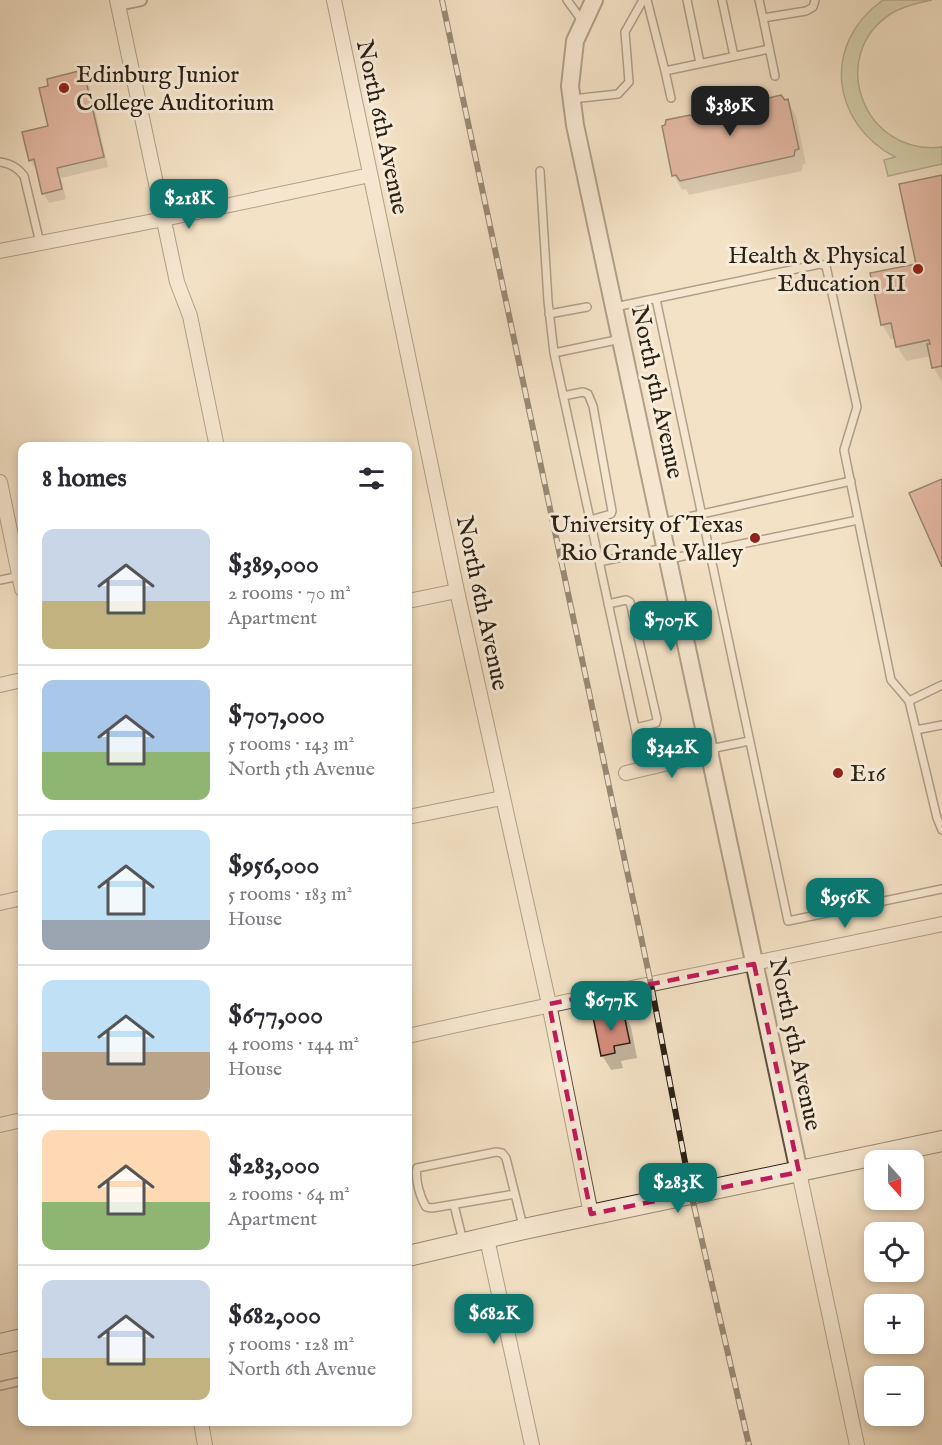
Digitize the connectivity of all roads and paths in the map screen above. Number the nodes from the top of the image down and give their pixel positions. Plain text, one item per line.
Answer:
1 (141, 0) edge
2 (334, 0) edge
3 (567, 0) edge
4 (594, 0) edge
5 (643, 0) edge
6 (647, 0) edge
7 (687, 0) edge
8 (722, 0) edge
9 (759, 0) edge
10 (815, 0) edge
11 (118, 3) edge
12 (763, 18) junction
13 (583, 22) junction
14 (769, 48) junction
15 (734, 56) junction
16 (700, 63) junction
17 (665, 70) junction
18 (775, 76) dead end
19 (671, 98) dead end
20 (572, 99) junction
21 (0, 162) edge
22 (540, 171) dead end
23 (370, 175) junction
24 (164, 219) junction
25 (40, 243) junction
26 (0, 251) edge
27 (656, 299) junction
28 (588, 307) dead end
29 (615, 308) junction
30 (549, 315) junction
31 (621, 339) junction
32 (554, 353) junction
33 (563, 396) junction
34 (216, 442) edge
35 (851, 481) junction
36 (0, 482) edge
37 (701, 514) junction
38 (590, 520) junction
39 (858, 520) junction
40 (661, 523) junction
41 (708, 550) junction
42 (668, 553) junction
43 (599, 562) junction
44 (18, 569) edge
45 (0, 580) edge
46 (18, 583) edge
47 (457, 591) junction
48 (412, 600) edge
49 (608, 604) junction
50 (18, 681) edge
51 (0, 685) edge
52 (942, 685) edge
53 (909, 700) junction
54 (942, 725) edge
55 (635, 728) junction
56 (916, 730) junction
57 (749, 741) junction
58 (710, 751) junction
59 (644, 769) junction
60 (626, 773) dead end
61 (942, 797) edge
62 (502, 798) junction
63 (932, 800) junction
64 (412, 816) edge
65 (942, 830) edge
66 (942, 889) edge
67 (18, 899) edge
68 (0, 903) edge
69 (942, 924) edge
70 (754, 964) junction
71 (549, 1004) junction
72 (412, 1035) edge
73 (18, 1121) edge
74 (0, 1125) edge
75 (942, 1141) edge
76 (799, 1172) junction
77 (515, 1194) junction
78 (453, 1205) junction
79 (591, 1214) junction
80 (524, 1229) junction
81 (488, 1239) junction
82 (463, 1244) junction
83 (412, 1255) edge
84 (18, 1340) edge
85 (0, 1344) edge
86 (18, 1382) edge
87 (0, 1386) edge
88 (202, 1426) edge
89 (205, 1445) edge
90 (532, 1445) edge
91 (857, 1445) edge

1 - 11 street
2 - 23 street, North 6th Avenue
3 - 13 lane
4 - 13 street, North 5th Avenue
5 - 20 lane
6 - 17 lane
7 - 16 lane
8 - 15 lane
9 - 12 lane
10 - 12 lane
11 - 24 street
12 - 14 lane
13 - 20 street, North 5th Avenue
14 - 15 lane
14 - 18 lane
15 - 16 lane
16 - 17 lane
17 - 19 lane
20 - 29 street, North 5th Avenue
21 - 25 lane
22 - 30 lane
23 - 24 street
23 - 47 street, North 6th Avenue
24 - 25 street
24 - 34 street
25 - 26 street
27 - 29 lane
27 - 35 lane
27 - 37 lane
28 - 30 lane
29 - 31 street, North 5th Avenue
30 - 32 lane
31 - 32 lane
31 - 40 street, North 5th Avenue
32 - 33 lane
33 - 38 lane
33 - 38 lane
35 - 37 lane
35 - 39 lane
36 - 44 street
37 - 40 lane
37 - 41 lane
38 - 43 lane
39 - 41 lane
39 - 53 lane
40 - 42 street, North 5th Avenue
41 - 42 lane
41 - 57 lane
42 - 43 lane
42 - 58 street, North 5th Avenue
43 - 49 lane
45 - 46 lane
47 - 48 street
47 - 62 street, North 6th Avenue
49 - 55 lane
49 - 55 lane
50 - 51 street
52 - 53 lane
53 - 56 lane
54 - 56 lane
55 - 59 lane
56 - 63 lane
57 - 58 lane
57 - 66 lane
58 - 59 street
58 - 70 street, North 5th Avenue
59 - 60 street
61 - 63 lane
62 - 64 street
62 - 71 street, North 6th Avenue
63 - 65 lane
67 - 68 street
69 - 70 street
70 - 71 street
70 - 76 street, North 5th Avenue
71 - 72 street
71 - 79 street, North 6th Avenue
73 - 74 street
75 - 76 main road
76 - 79 main road
76 - 91 street, North 5th Avenue
77 - 78 lane
77 - 78 lane
77 - 80 lane
78 - 82 lane
79 - 80 main road
80 - 81 main road
81 - 82 main road
81 - 90 street
82 - 83 main road
84 - 85 main road
86 - 87 lane
88 - 89 street

